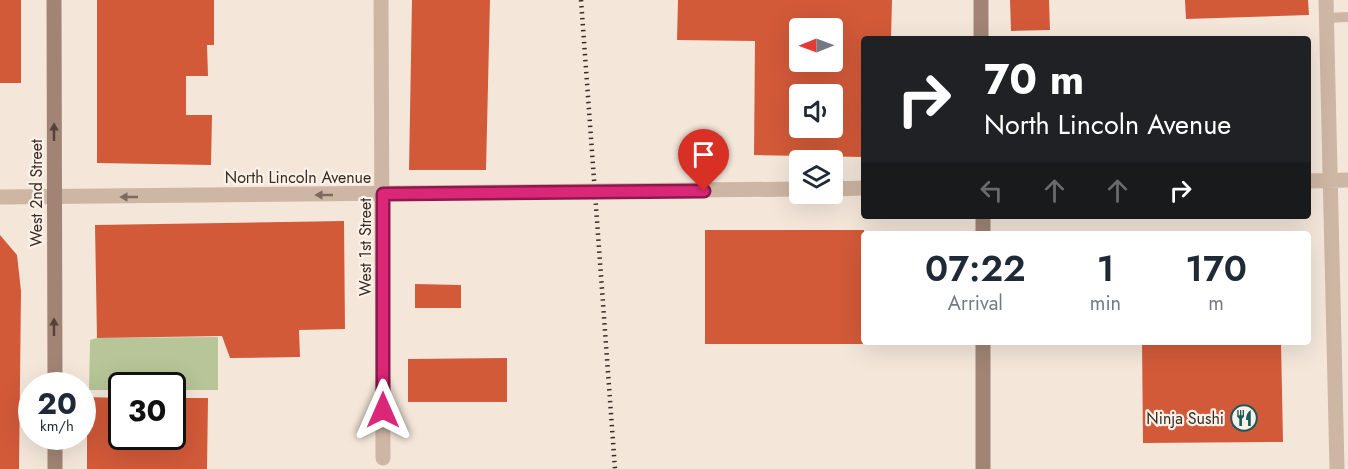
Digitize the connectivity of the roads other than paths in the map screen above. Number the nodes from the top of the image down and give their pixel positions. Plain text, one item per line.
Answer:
1 (54, 0) edge
2 (381, 0) edge
3 (981, 0) edge
4 (1326, 0) edge
5 (1348, 17) edge
6 (1326, 18) junction
7 (981, 36) edge
8 (1330, 180) junction
9 (1348, 180) edge
10 (1311, 181) edge
11 (861, 188) edge
12 (789, 189) edge
13 (843, 189) edge
14 (383, 194) junction
15 (0, 197) edge
16 (54, 197) junction
17 (983, 345) edge
18 (54, 372) edge
19 (55, 450) edge
20 (383, 458) dead end
21 (55, 469) edge
22 (983, 469) edge
23 (1337, 469) edge

16 -> 1 main road, West 2nd Street
2 - 14 street, West 1st Street
3 - 7 main road
4 - 6 street
5 - 6 lane
6 - 8 street
8 - 9 street
8 - 10 street
8 - 23 street
11 - 13 street
12 - 14 street, North Lincoln Avenue
14 -> 16 street, North Lincoln Avenue
14 - 20 street, West 1st Street
15 - 16 street, North Lincoln Avenue
18 -> 16 main road, West 2nd Street
17 - 22 main road
19 - 21 main road

